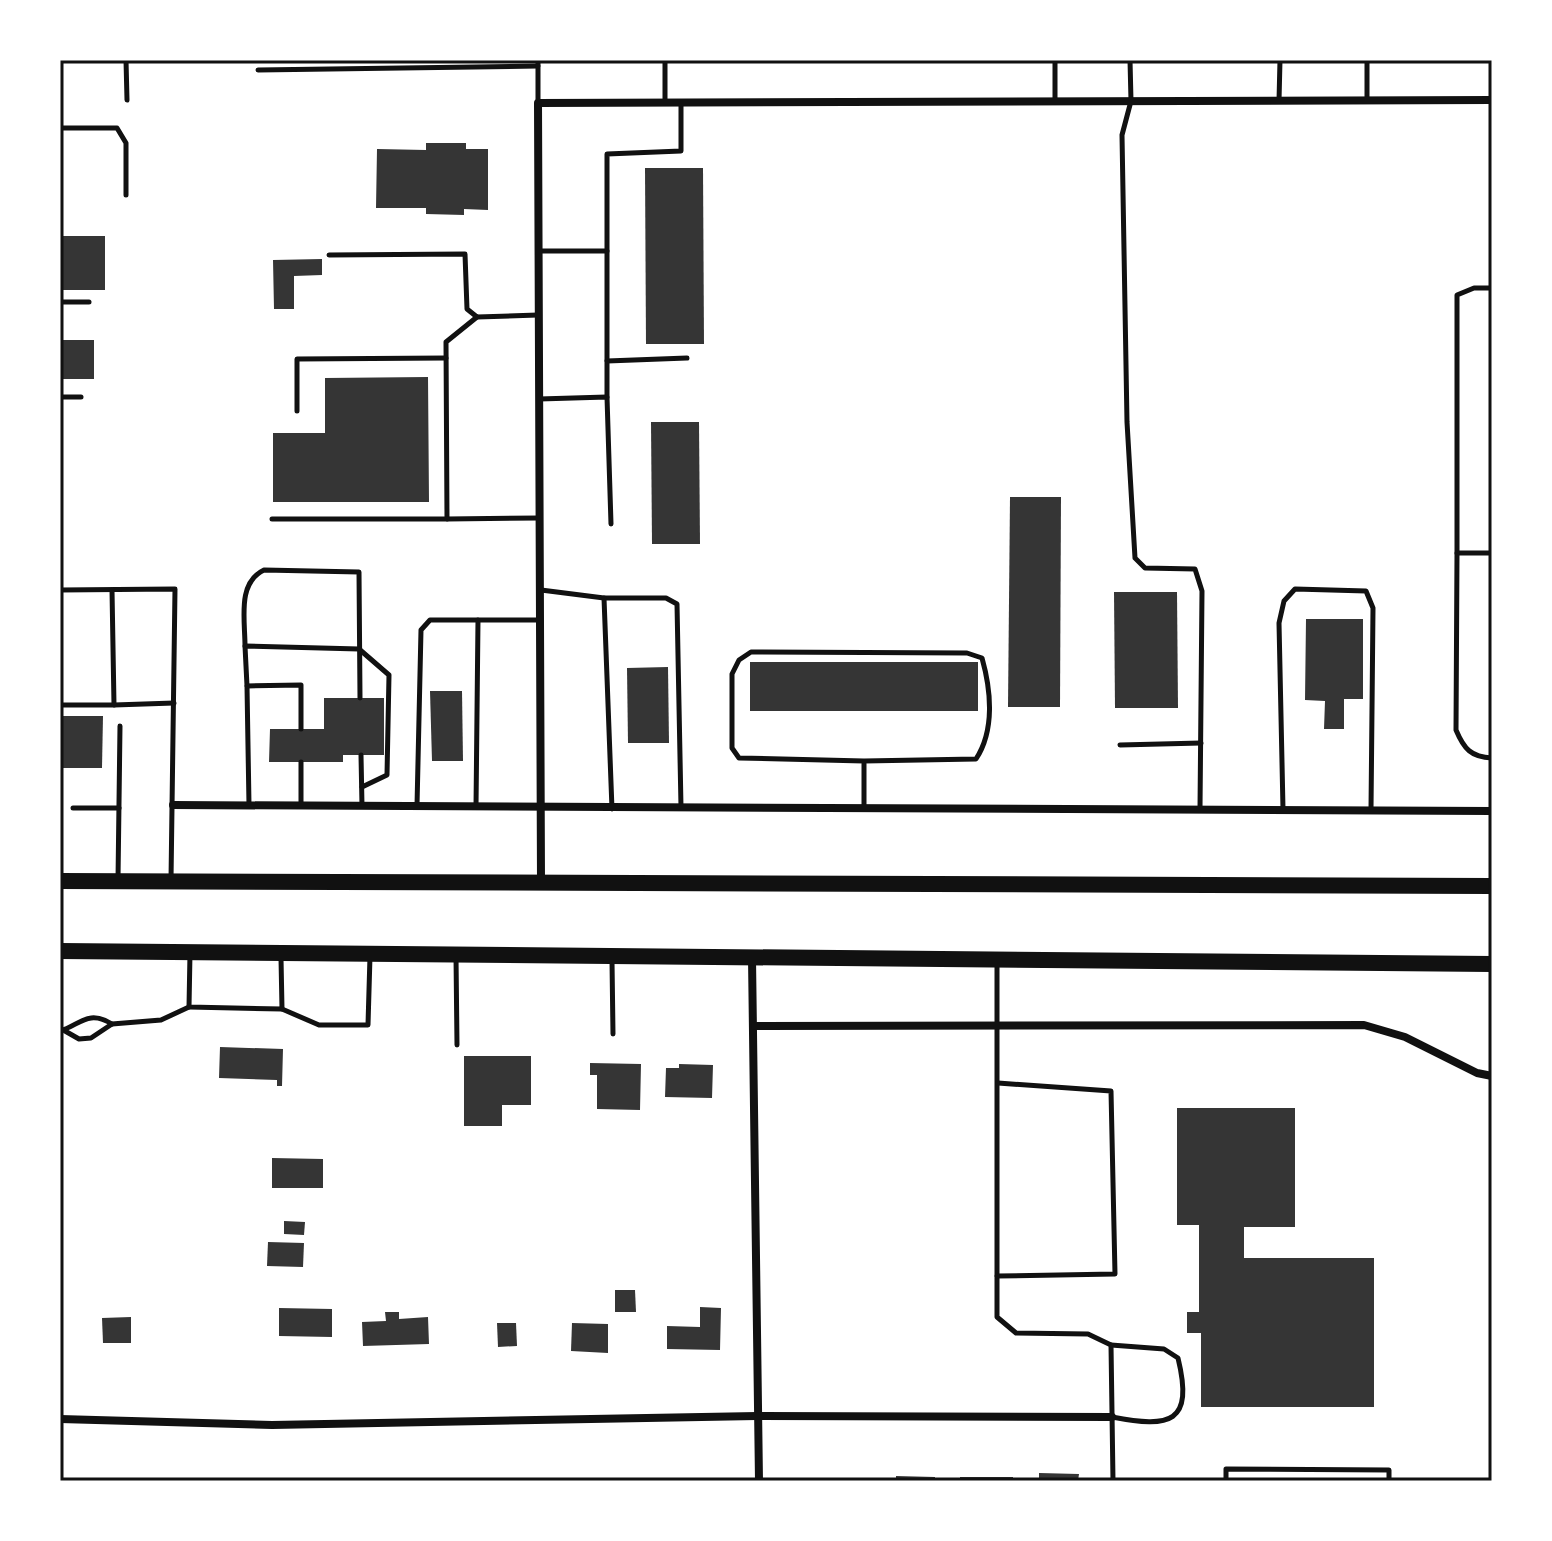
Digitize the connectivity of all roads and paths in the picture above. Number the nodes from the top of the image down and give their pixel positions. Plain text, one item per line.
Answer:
1 (126, 60) edge
2 (665, 60) edge
3 (1055, 60) edge
4 (1130, 60) edge
5 (1280, 60) edge
6 (1367, 60) edge
7 (538, 63) edge
8 (258, 70) dead end
9 (127, 100) dead end
10 (1492, 100) edge
11 (1131, 101) junction
12 (1279, 101) junction
13 (1367, 101) junction
14 (665, 102) junction
15 (681, 102) junction
16 (1055, 102) junction
17 (538, 103) junction
18 (60, 128) edge
19 (126, 195) dead end
20 (539, 251) junction
21 (607, 251) junction
22 (329, 255) dead end
23 (1492, 288) edge
24 (60, 302) edge
25 (89, 302) dead end
26 (539, 315) junction
27 (477, 317) junction
28 (446, 358) junction
29 (687, 358) dead end
30 (607, 361) junction
31 (60, 397) edge
32 (81, 397) dead end
33 (607, 397) junction
34 (539, 399) junction
35 (297, 411) dead end
36 (539, 518) junction
37 (272, 519) dead end
38 (447, 519) junction
39 (611, 524) dead end
40 (1457, 553) junction
41 (1492, 553) edge
42 (60, 590) edge
43 (112, 590) junction
44 (540, 590) junction
45 (604, 598) junction
46 (478, 620) junction
47 (540, 620) junction
48 (245, 646) junction
49 (359, 649) junction
50 (247, 686) junction
51 (360, 698) dead end
52 (174, 703) junction
53 (60, 705) edge
54 (114, 705) junction
55 (120, 726) dead end
56 (301, 729) dead end
57 (1201, 743) junction
58 (1120, 745) dead end
59 (361, 755) dead end
60 (1492, 758) edge
61 (864, 761) junction
62 (301, 762) dead end
63 (362, 787) junction
64 (173, 805) junction
65 (249, 806) junction
66 (301, 806) junction
67 (363, 807) junction
68 (417, 807) junction
69 (73, 808) dead end
70 (119, 808) junction
71 (476, 808) junction
72 (540, 808) junction
73 (612, 809) junction
74 (681, 809) junction
75 (1200, 809) junction
76 (1283, 809) junction
77 (864, 810) junction
78 (1371, 810) junction
79 (1492, 811) edge
80 (60, 881) edge
81 (118, 881) junction
82 (171, 881) junction
83 (541, 881) junction
84 (1492, 886) edge
85 (60, 951) edge
86 (190, 952) junction
87 (281, 953) junction
88 (370, 954) junction
89 (456, 955) junction
90 (612, 956) junction
91 (752, 957) junction
92 (997, 959) junction
93 (1492, 964) edge
94 (189, 1007) junction
95 (282, 1009) junction
96 (112, 1024) junction
97 (998, 1024) junction
98 (755, 1026) junction
99 (62, 1031) edge
100 (613, 1034) dead end
101 (457, 1045) dead end
102 (1492, 1076) edge
103 (998, 1083) junction
104 (997, 1276) junction
105 (1111, 1345) junction
106 (757, 1416) junction
107 (1112, 1417) junction
108 (60, 1419) edge
109 (759, 1481) edge
110 (1113, 1481) edge
111 (1226, 1481) edge
112 (1389, 1481) edge

1 - 9 lane
2 - 14 lane
3 - 16 lane
4 - 11 lane
5 - 12 lane
6 - 13 lane
7 - 8 lane
7 - 17 lane
10 - 13 street
11 - 12 street
11 - 16 street
11 - 57 lane
12 - 13 street
14 - 15 street
14 - 17 street
15 - 16 street
15 - 21 lane
17 - 20 street
18 - 19 lane
20 - 21 lane
20 - 26 street
21 - 30 lane
22 - 27 lane
23 - 40 lane
24 - 25 lane
26 - 27 lane
26 - 34 street
27 - 28 lane
28 - 35 lane
28 - 38 lane
29 - 30 lane
30 - 33 lane
31 - 32 lane
33 - 34 lane
33 - 39 lane
34 - 36 street
36 - 38 lane
36 - 44 street
37 - 38 lane
40 - 41 lane
40 - 60 lane
42 - 43 lane
43 - 52 lane
43 - 54 lane
44 - 45 lane
44 - 47 street
45 - 73 lane
45 - 74 lane
46 - 47 lane
46 - 68 lane
46 - 71 lane
47 - 72 street
48 - 49 lane
48 - 49 lane
48 - 50 lane
49 - 51 lane
49 - 63 lane
50 - 56 lane
50 - 65 lane
52 - 54 lane
52 - 64 lane
53 - 54 lane
55 - 70 lane
57 - 58 lane
57 - 75 lane
59 - 63 lane
61 - 61 lane
61 - 77 lane
62 - 66 lane
63 - 67 lane
64 - 65 street
64 - 82 lane
65 - 66 street
66 - 67 street
67 - 68 street
68 - 71 street
69 - 70 lane
70 - 81 lane
71 - 72 street
72 - 73 street
72 - 83 street
73 - 74 street
74 - 77 street
75 - 76 street
75 - 77 street
76 - 78 street
76 - 78 lane
78 - 79 street
80 - 81 main road
81 - 82 main road
82 - 83 main road
83 - 84 main road
85 - 86 main road
86 - 87 main road
86 - 94 lane
87 - 88 main road
87 - 95 lane
88 - 89 main road
88 - 95 lane
89 - 90 main road
89 - 101 lane
90 - 91 main road
90 - 100 lane
91 - 92 main road
91 - 98 street
92 - 93 main road
92 - 97 lane
94 - 95 lane
94 - 96 lane
96 - 99 lane
96 - 99 lane
97 - 98 street
97 - 102 street
97 - 103 lane
98 - 106 street
103 - 104 lane
103 - 104 lane
104 - 105 lane
105 - 107 lane
105 - 107 lane
106 - 107 street
106 - 108 street
106 - 109 street
107 - 110 lane
111 - 112 lane

